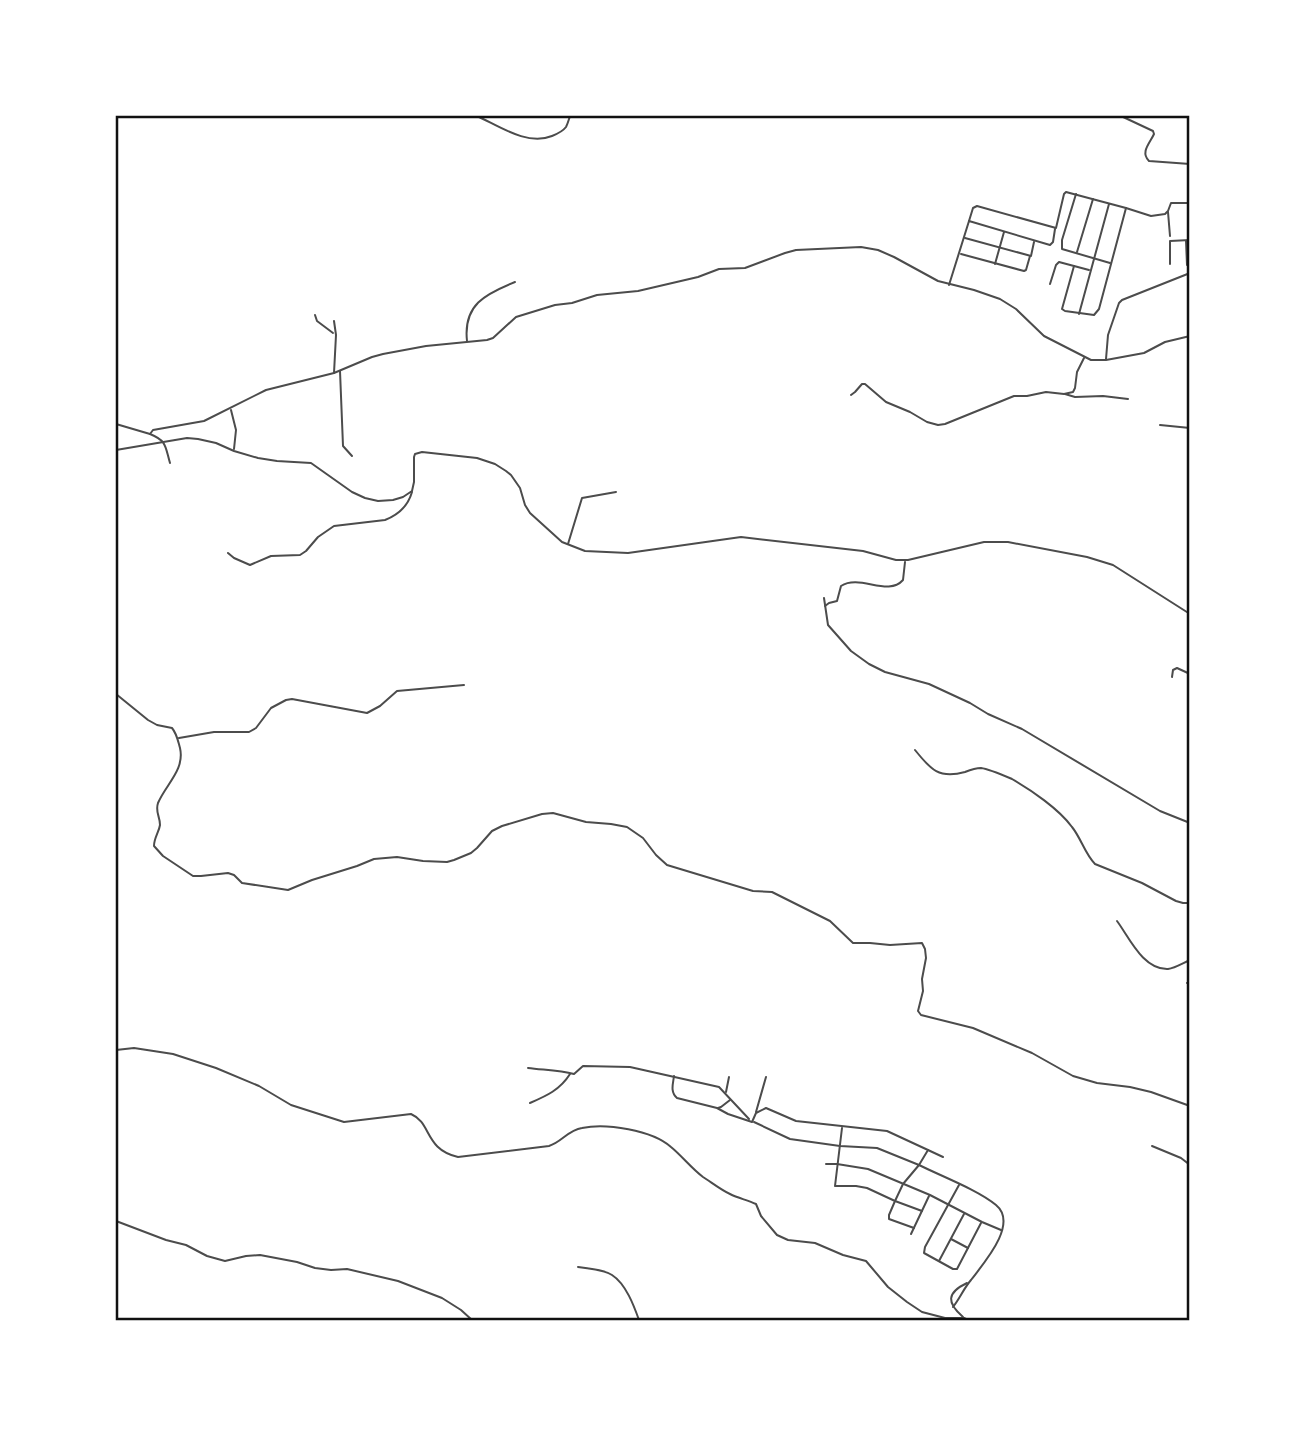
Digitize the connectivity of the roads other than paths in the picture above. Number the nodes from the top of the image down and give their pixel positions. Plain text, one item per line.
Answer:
1 (477, 116) edge
2 (570, 116) edge
3 (1121, 116) edge
4 (1189, 164) edge
5 (1076, 194) junction
6 (1093, 199) junction
7 (1109, 203) junction
8 (1189, 203) edge
9 (1126, 208) junction
10 (1168, 211) junction
11 (969, 221) junction
12 (1056, 228) junction
13 (1004, 231) junction
14 (1170, 236) dead end
15 (964, 238) junction
16 (1035, 240) junction
17 (1188, 240) edge
18 (1000, 247) junction
19 (1076, 253) junction
20 (960, 254) junction
21 (1031, 256) junction
22 (1093, 258) junction
23 (1111, 263) junction
24 (995, 264) junction
25 (1170, 264) dead end
26 (1187, 265) dead end
27 (1074, 266) junction
28 (1090, 271) junction
29 (1189, 273) edge
30 (515, 282) dead end
31 (1050, 284) dead end
32 (949, 285) junction
33 (315, 314) dead end
34 (1079, 314) junction
35 (334, 321) dead end
36 (336, 335) junction
37 (1189, 336) edge
38 (467, 342) junction
39 (1085, 357) junction
40 (1106, 360) junction
41 (340, 370) junction
42 (334, 373) junction
43 (1064, 394) junction
44 (851, 395) dead end
45 (1128, 399) dead end
46 (231, 409) junction
47 (116, 424) edge
48 (1160, 425) dead end
49 (1189, 428) edge
50 (150, 434) junction
51 (164, 443) junction
52 (116, 450) edge
53 (234, 451) junction
54 (352, 456) dead end
55 (170, 463) dead end
56 (412, 491) junction
57 (616, 492) dead end
58 (568, 545) junction
59 (228, 553) dead end
60 (905, 561) junction
61 (824, 598) dead end
62 (825, 607) junction
63 (1189, 614) edge
64 (1189, 674) edge
65 (1172, 677) dead end
66 (464, 685) dead end
67 (116, 694) edge
68 (177, 738) junction
69 (915, 750) dead end
70 (1189, 823) edge
71 (1189, 902) edge
72 (1117, 921) dead end
73 (1189, 960) edge
74 (116, 1050) edge
75 (528, 1068) dead end
76 (570, 1073) junction
77 (674, 1076) junction
78 (729, 1077) dead end
79 (766, 1077) dead end
80 (726, 1093) junction
81 (731, 1099) junction
82 (530, 1103) dead end
83 (1189, 1105) edge
84 (716, 1108) junction
85 (756, 1113) junction
86 (752, 1122) junction
87 (842, 1126) junction
88 (839, 1146) junction
89 (1152, 1146) dead end
90 (928, 1150) junction
91 (943, 1157) dead end
92 (826, 1164) dead end
93 (837, 1164) junction
94 (919, 1165) junction
95 (1189, 1166) edge
96 (903, 1184) junction
97 (959, 1185) junction
98 (930, 1195) junction
99 (895, 1201) junction
100 (948, 1204) junction
101 (922, 1211) junction
102 (965, 1213) junction
103 (116, 1221) edge
104 (982, 1222) junction
105 (915, 1228) junction
106 (1002, 1231) junction
107 (911, 1234) dead end
108 (951, 1238) junction
109 (968, 1248) junction
110 (939, 1261) junction
111 (578, 1267) dead end
112 (968, 1283) junction
113 (953, 1307) junction
114 (964, 1318) junction
115 (472, 1321) edge
116 (639, 1321) edge
117 (968, 1321) edge

1 - 2 street
3 - 4 street
5 - 6 street
5 - 12 street
5 - 19 street
6 - 7 street
6 - 19 street
7 - 9 street
7 - 22 street
8 - 10 street
9 - 10 street
9 - 23 street
10 - 14 street
11 - 12 street
11 - 13 street
11 - 15 street
12 - 16 street
13 - 16 street
13 - 18 street
15 - 18 street
15 - 20 street
16 - 21 street
17 - 25 street
17 - 26 street
18 - 21 street
18 - 24 street
19 - 22 street
20 - 24 street
20 - 32 street
21 - 24 street
22 - 23 street
22 - 28 street
23 - 34 street
27 - 28 street
27 - 31 street
27 - 34 street
28 - 34 street
29 - 40 street
30 - 38 street
32 - 38 street
32 - 39 street
33 - 36 street
35 - 36 street
36 - 42 street
37 - 40 street
38 - 41 street
39 - 40 street
39 - 43 street
41 - 42 street
41 - 54 street
42 - 46 street
43 - 44 street
43 - 45 street
46 - 50 street
46 - 53 street
47 - 50 street
48 - 49 street
50 - 51 street
51 - 52 street
51 - 53 street
51 - 55 street
53 - 56 street
56 - 58 street
56 - 59 street
57 - 58 street
58 - 60 street
60 - 62 street
60 - 63 street
61 - 62 street
62 - 70 street
64 - 65 street
66 - 68 street
67 - 68 street
68 - 83 street
69 - 71 street
72 - 73 street
74 - 114 street
75 - 76 street
76 - 77 street
76 - 82 street
77 - 80 street
77 - 84 street
78 - 80 street
79 - 85 street
80 - 81 street
81 - 84 street
81 - 86 street
84 - 86 street
85 - 86 street
85 - 87 street
86 - 88 street
87 - 88 street
87 - 90 street
88 - 93 street
88 - 94 street
89 - 95 street
90 - 91 street
90 - 94 street
92 - 93 street
93 - 96 street
93 - 99 street
94 - 96 street
94 - 97 street
96 - 98 street
96 - 99 street
97 - 100 street
97 - 106 street
98 - 100 street
98 - 101 street
99 - 101 street
99 - 105 street
100 - 102 street
100 - 110 street
101 - 105 street
102 - 104 street
102 - 108 street
103 - 115 street
104 - 106 street
104 - 109 street
105 - 107 street
106 - 112 street
108 - 109 street
108 - 110 street
109 - 110 street
111 - 116 street
112 - 113 street
112 - 113 street
113 - 114 street
114 - 117 street

